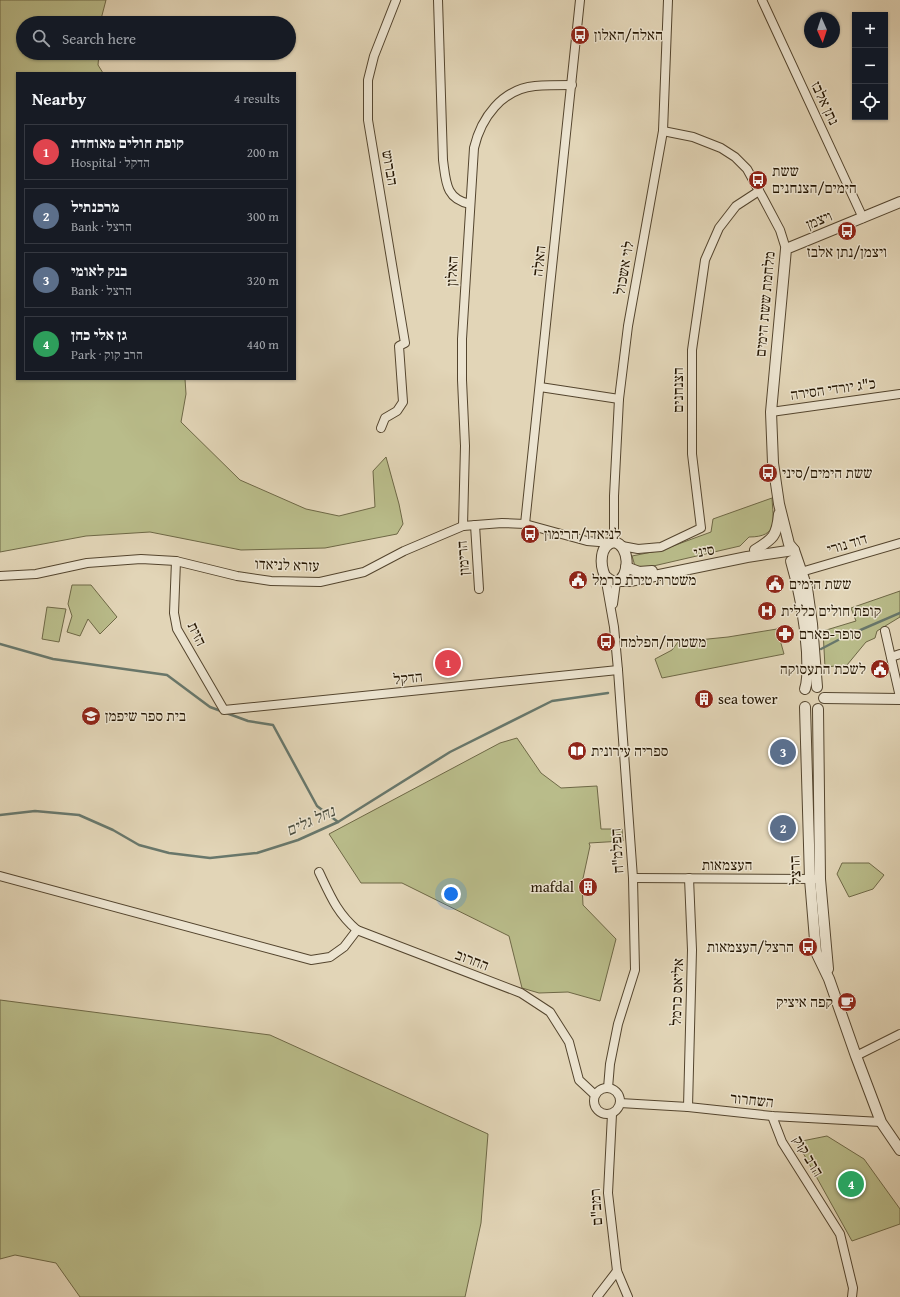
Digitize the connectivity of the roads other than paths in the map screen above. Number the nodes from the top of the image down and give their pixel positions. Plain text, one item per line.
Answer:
1 (396, 0) edge
2 (438, 0) edge
3 (580, 0) edge
4 (668, 0) edge
5 (761, 0) edge
6 (572, 85) junction
7 (663, 131) junction
8 (759, 190) junction
9 (900, 202) edge
10 (470, 204) junction
11 (900, 207) edge
12 (863, 218) junction
13 (786, 249) junction
14 (540, 387) junction
15 (900, 394) edge
16 (619, 399) junction
17 (771, 412) junction
18 (381, 428) dead end
19 (779, 504) junction
20 (525, 524) junction
21 (475, 525) junction
22 (463, 526) junction
23 (587, 541) junction
24 (900, 543) edge
25 (616, 544) junction
26 (790, 548) junction
27 (755, 550) junction
28 (602, 553) junction
29 (176, 561) junction
30 (626, 567) junction
31 (801, 572) junction
32 (0, 576) edge
33 (605, 576) junction
34 (618, 581) junction
35 (479, 589) dead end
36 (612, 610) junction
37 (885, 631) dead end
38 (900, 654) edge
39 (891, 657) junction
40 (618, 670) junction
41 (817, 687) junction
42 (804, 689) junction
43 (824, 698) junction
44 (900, 698) edge
45 (805, 708) junction
46 (818, 709) junction
47 (224, 710) joint
48 (319, 872) dead end
49 (0, 876) edge
50 (633, 878) junction
51 (689, 878) junction
52 (815, 879) junction
53 (357, 930) junction
54 (900, 1034) edge
55 (856, 1056) junction
56 (608, 1088) junction
57 (595, 1095) junction
58 (620, 1104) junction
59 (688, 1107) junction
60 (612, 1114) junction
61 (772, 1116) junction
62 (881, 1122) junction
63 (900, 1142) edge
64 (900, 1150) edge
65 (617, 1271) junction
66 (597, 1297) edge
67 (628, 1297) edge
68 (852, 1297) edge

1 - 18 street, הברוש
2 - 10 street
3 - 6 street, האלה
4 - 7 street, לוי אשכול
5 - 12 street, נתן אלבז
6 - 10 street, האלון
6 - 14 street, האלה
7 - 8 street, מלחמת ששת הימים
7 - 16 street, לוי אשכול
8 - 13 street, מלחמת ששת הימים
8 - 25 street, הצנחנים
9 - 12 street, ויצמן
10 - 22 street, האלון
11 - 12 street, ויצמן
12 - 13 street, ויצמן
13 - 17 street, מלחמת ששת הימים
14 - 16 street
14 - 20 street, האלה
15 - 17 street, כ"ג יורדי הסירה
16 - 25 street, לוי אשכול
17 - 19 street, מלחמת ששת הימים
19 - 26 street, מלחמת ששת הימים
19 - 27 street
20 - 21 street, עזרא לניאדו
20 - 23 street, עזרא לניאדו
21 - 22 street, עזרא לניאדו
21 - 35 street, הרימון
22 - 29 street, עזרא לניאדו
23 - 25 street, עזרא לניאדו
23 - 28 street, עזרא לניאדו
24 - 31 street, דוד נורי
25 - 28 street
25 - 30 street
26 - 27 street, סיני
26 - 31 street, מלחמת ששת הימים
26 - 34 street, סיני
26 - 42 street, מלחמת ששת הימים
27 - 30 street, סיני
28 - 33 street
29 - 32 street, עזרא לניאדו
29 - 47 street, הזית
30 - 34 street
31 - 41 street, מלחמת ששת הימים
33 - 34 street
33 - 36 street, הפלמ"ח
34 - 36 street, הפלמ"ח
36 - 40 street, הפלמ"ח
37 - 39 street
38 - 39 street
39 - 44 street
40 - 47 street, הדקל
40 - 50 street, הפלמ"ח
41 - 42 street
41 - 43 street
42 - 45 street
43 - 44 street
43 - 46 street
45 - 46 street
45 - 52 street, הרצל
46 - 52 street, הרצל
48 - 53 street, החרוב
49 - 53 street
50 - 51 street, העצמאות
50 - 56 street, הפלמ"ח
51 - 52 street, העצמאות
51 - 59 street, אליאס כרמל
52 - 55 street, הרצל
53 - 57 street, החרוב
54 - 55 street
55 - 62 street, הרצל
56 - 57 street
56 - 58 street
57 - 60 street
58 - 59 street, השחרור
58 - 60 street
59 - 61 street, השחרור
60 - 65 street, רמב"ם
61 - 62 street, השחרור
61 - 68 street, הרב קוק
62 - 63 street, הרצל
62 - 64 street, הרצל
65 - 66 street
65 - 67 street, רמב"ם

